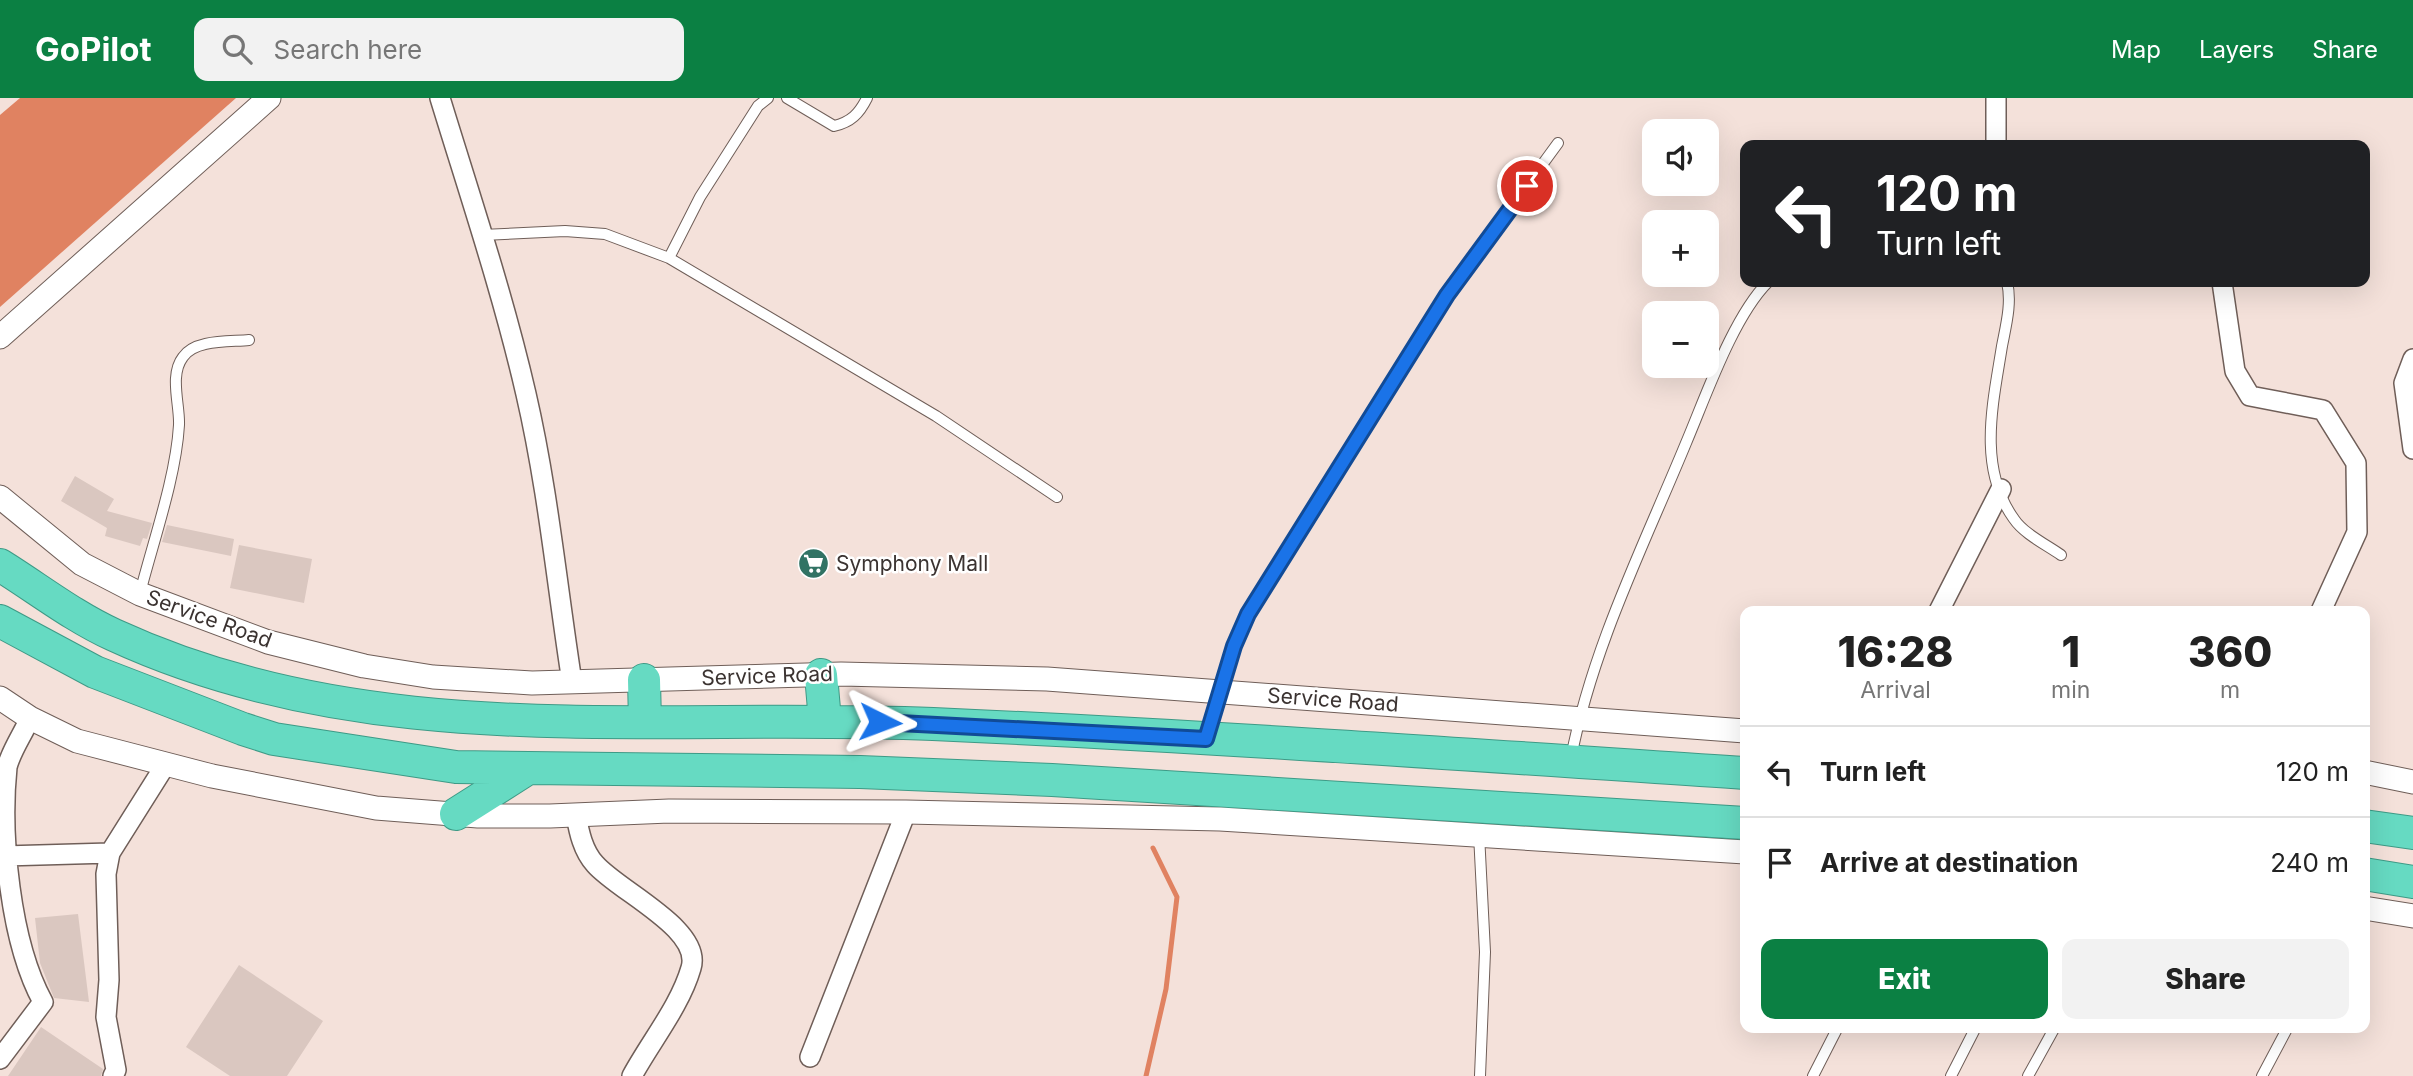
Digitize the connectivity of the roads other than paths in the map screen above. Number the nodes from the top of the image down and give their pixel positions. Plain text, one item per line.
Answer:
1 (269, 98) edge
2 (440, 98) edge
3 (768, 98) edge
4 (787, 98) edge
5 (867, 98) edge
6 (1996, 98) edge
7 (1996, 140) edge
8 (1558, 143) dead end
9 (481, 235) junction
10 (669, 258) junction
11 (1763, 287) edge
12 (2007, 287) edge
13 (2223, 287) edge
14 (0, 337) edge
15 (249, 340) dead end
16 (2413, 359) edge
17 (2413, 449) edge
18 (2001, 489) junction
19 (0, 497) edge
20 (1057, 497) dead end
21 (2061, 555) dead end
22 (0, 565) edge
23 (140, 594) junction
24 (1942, 606) edge
25 (2323, 606) edge
26 (1, 622) edge
27 (821, 675) junction
28 (645, 680) junction
29 (572, 682) junction
30 (1220, 692) junction
31 (0, 698) edge
32 (30, 718) junction
33 (1578, 719) junction
34 (825, 721) junction
35 (645, 722) junction
36 (1740, 731) edge
37 (1206, 739) junction
38 (1570, 762) junction
39 (166, 764) junction
40 (527, 768) junction
41 (3, 771) edge
42 (2370, 773) edge
43 (1740, 774) edge
44 (2413, 782) edge
45 (906, 811) junction
46 (456, 814) junction
47 (576, 815) junction
48 (1740, 823) edge
49 (1563, 825) junction
50 (2370, 827) edge
51 (2413, 833) edge
52 (1479, 834) junction
53 (1740, 851) edge
54 (110, 853) junction
55 (4, 856) junction
56 (2370, 875) edge
57 (2413, 882) edge
58 (2370, 909) edge
59 (2413, 916) edge
60 (1835, 1033) edge
61 (1973, 1033) edge
62 (2052, 1033) edge
63 (2285, 1033) edge
64 (810, 1057) dead end
65 (0, 1059) edge
66 (113, 1076) edge
67 (632, 1076) edge
68 (1480, 1076) edge
69 (1814, 1076) edge
70 (1951, 1076) edge
71 (2028, 1076) edge
72 (2262, 1076) edge

1 - 14 street
2 - 9 street
3 - 10 lane
4 - 5 lane
6 - 7 street
8 - 30 lane
9 - 10 lane
9 - 29 street
10 - 20 lane
11 - 33 lane
12 - 18 lane
13 - 25 street
15 - 23 lane
16 - 17 street
18 - 21 lane
18 - 24 street
19 - 23 street, Service Road
22 - 35 highway
23 - 29 street, Service Road
26 - 40 highway
27 - 28 street, Service Road
27 - 30 street, Service Road
27 - 34 highway
28 - 29 street, Service Road
28 - 35 highway
30 - 33 street, Service Road
30 - 37 lane
31 - 32 street
32 - 39 street
32 - 41 street
33 - 36 street, Service Road
33 - 38 lane
34 - 35 highway
34 - 37 highway
37 - 38 highway
38 - 43 highway
39 - 46 street
39 - 54 street
40 - 46 highway
40 - 49 highway
41 - 55 street
42 - 44 street
45 - 47 street
45 - 52 street
45 - 64 street
46 - 47 street
47 - 67 street
48 - 49 highway
49 - 52 street
49 - 53 street
50 - 51 highway
52 - 68 lane
54 - 55 street
54 - 66 street
55 - 65 street
56 - 57 highway
58 - 59 street
60 - 69 lane
61 - 70 lane
62 - 71 lane
63 - 72 lane

